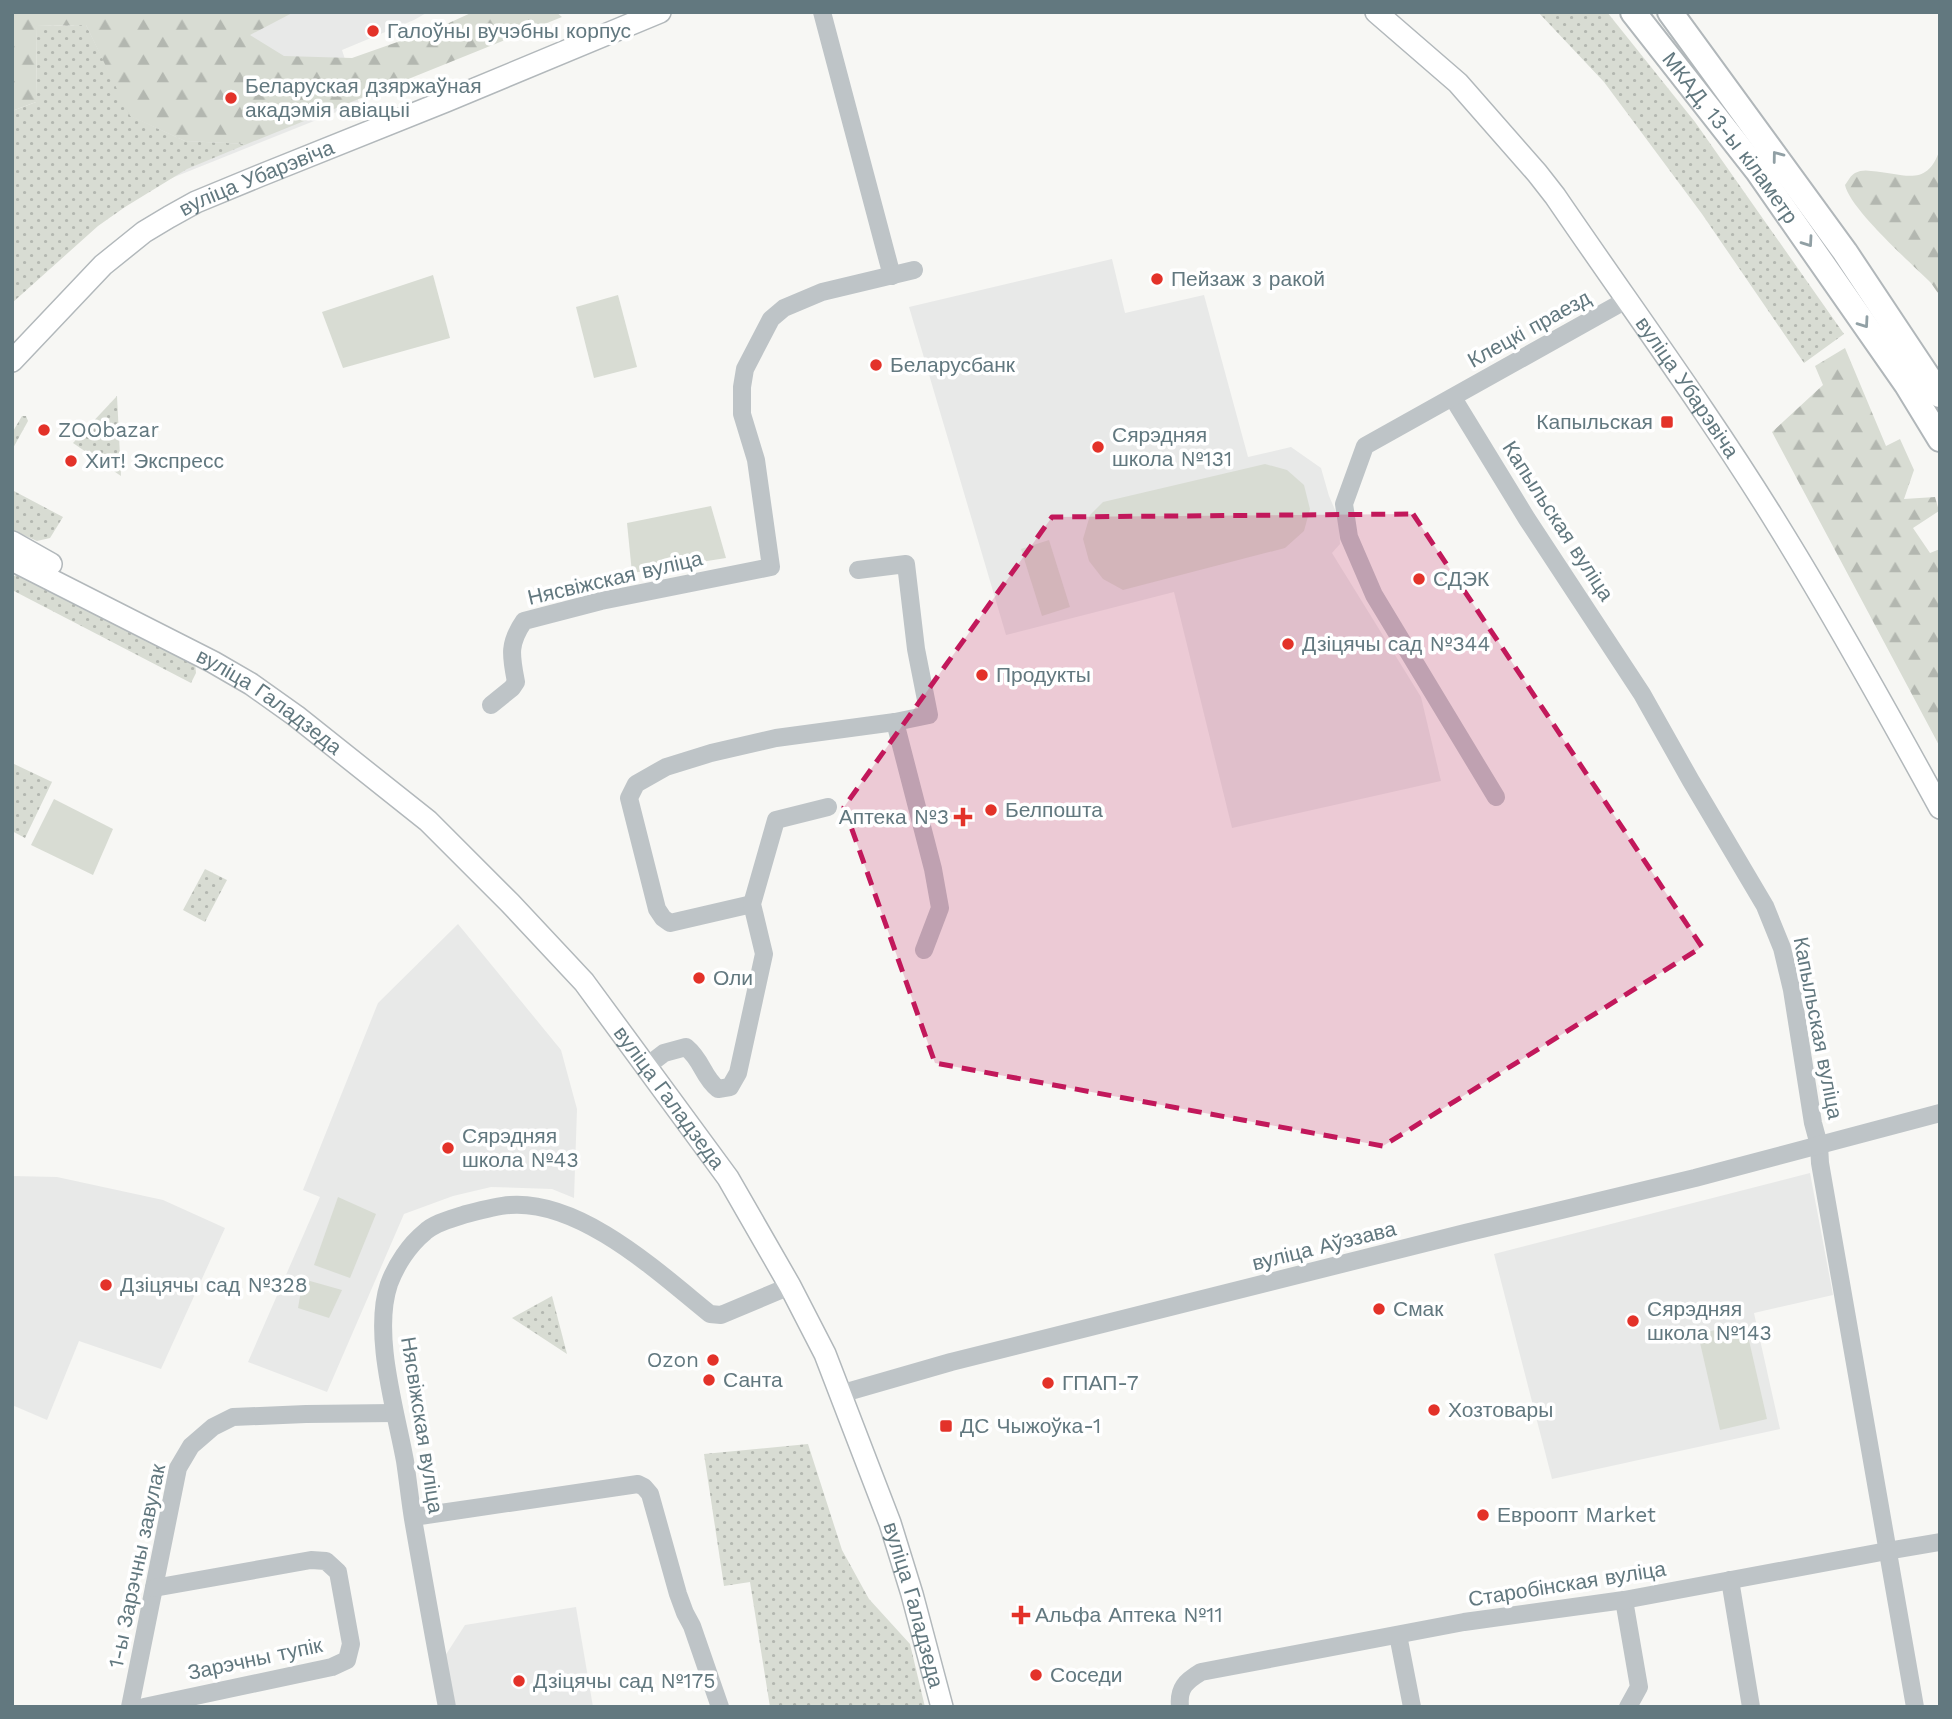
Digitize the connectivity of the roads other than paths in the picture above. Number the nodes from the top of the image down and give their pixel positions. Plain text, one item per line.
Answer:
1 (660, 12) edge
2 (822, 12) edge
3 (1376, 12) edge
4 (1633, 12) edge
5 (1670, 12) edge
6 (914, 270) dead end
7 (892, 276) junction
8 (1628, 299) junction
9 (12, 361) edge
10 (1940, 395) edge
11 (1453, 398) junction
12 (1940, 439) edge
13 (12, 542) edge
14 (12, 560) edge
15 (858, 570) dead end
16 (181, 644) junction
17 (491, 705) dead end
18 (895, 722) junction
19 (1496, 797) dead end
20 (828, 807) dead end
21 (1940, 808) edge
22 (752, 904) junction
23 (924, 950) dead end
24 (647, 1066) junction
25 (1940, 1113) edge
26 (1819, 1145) junction
27 (790, 1286) junction
28 (840, 1394) junction
29 (394, 1413) junction
30 (413, 1517) junction
31 (1940, 1542) edge
32 (1887, 1551) junction
33 (1730, 1580) junction
34 (154, 1588) junction
35 (1625, 1600) junction
36 (1398, 1635) junction
37 (130, 1707) edge
38 (144, 1707) edge
39 (447, 1707) edge
40 (720, 1707) edge
41 (942, 1707) edge
42 (1180, 1707) edge
43 (1412, 1707) edge
44 (1628, 1707) edge
45 (1751, 1707) edge
46 (1915, 1707) edge

1 - 9 main road, вуліца Убарэвіча
2 - 7 street
3 - 8 main road, вуліца Убарэвіча
4 -> 12 highway, МКАД, 13-ы кіламетр
10 -> 5 highway, МКАД, 13-ы кіламетр
6 - 7 street
7 - 17 street, Нясвіжская вуліца
8 - 11 street, Клецкі праезд
8 - 21 main road, вуліца Убарэвіча
11 - 19 street, Клецкі праезд
11 - 26 street, Капыльская вуліца
13 - 16 main road, вуліца Галадзеда
14 - 16 main road, вуліца Галадзеда
15 - 18 street
16 - 24 main road, вуліца Галадзеда
18 - 22 street
18 - 23 street
20 - 22 street
22 - 24 street
24 - 27 main road, вуліца Галадзеда
25 - 26 street, вуліца Аўэзава
26 - 28 street, вуліца Аўэзава
26 - 32 street, Капыльская вуліца
27 - 28 main road, вуліца Галадзеда
27 - 29 street, Нясвіжская вуліца
28 - 41 main road, вуліца Галадзеда
29 - 30 street, Нясвіжская вуліца
29 - 34 street, 1-ы Зарэчны завулак
30 - 39 street, Нясвіжская вуліца
30 - 40 street
31 - 32 street, Старобінская вуліца
32 - 33 street, Старобінская вуліца
32 - 46 street, Капыльская вуліца
33 - 35 street, Старобінская вуліца
33 - 45 street
34 - 37 street, 1-ы Зарэчны завулак
34 - 38 street, Зарэчны тупік
35 - 36 street, Старобінская вуліца
35 - 44 street
36 - 42 street, Старобінская вуліца
36 - 43 street

